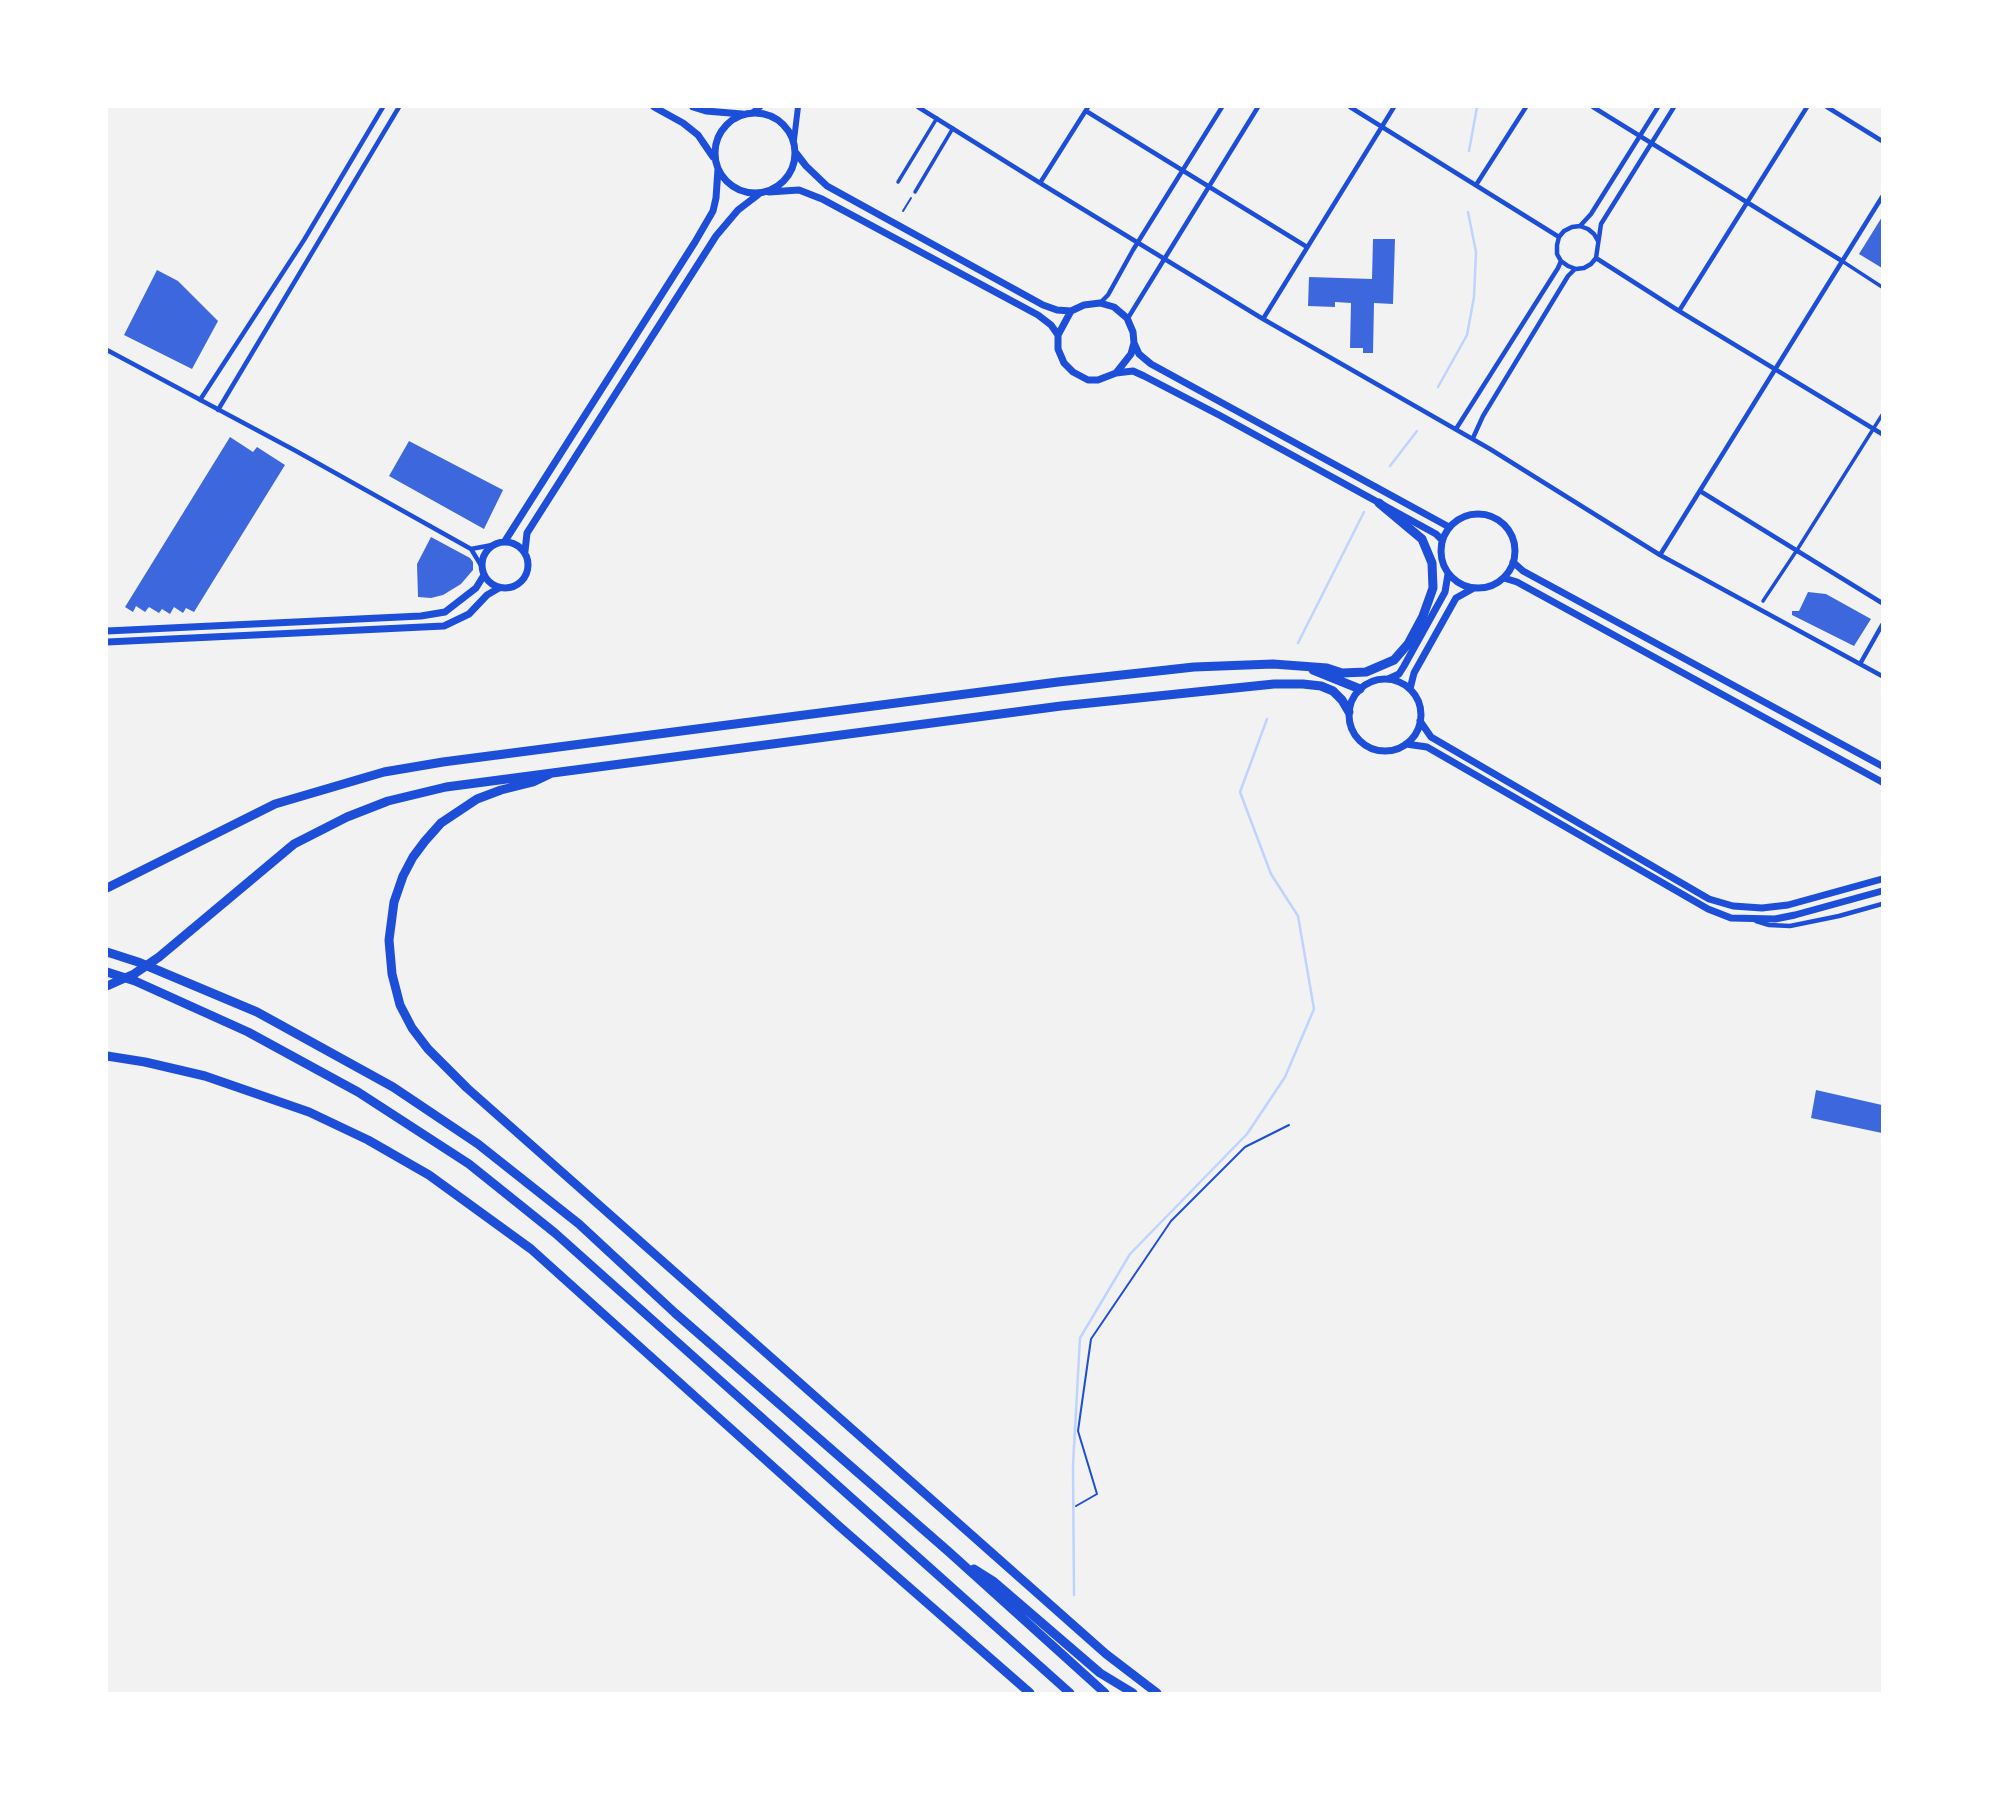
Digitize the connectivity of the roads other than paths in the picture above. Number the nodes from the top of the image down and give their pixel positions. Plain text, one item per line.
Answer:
1 (383, 107) edge
2 (398, 107) edge
3 (654, 107) edge
4 (693, 107) edge
5 (760, 107) edge
6 (798, 107) edge
7 (918, 107) edge
8 (1222, 107) edge
9 (1258, 107) edge
10 (1350, 107) edge
11 (1394, 107) edge
12 (1527, 107) edge
13 (1593, 107) edge
14 (1658, 107) edge
15 (1674, 107) edge
16 (1807, 107) edge
17 (1827, 107) edge
18 (1087, 109) edge
19 (752, 113) junction
20 (743, 115) junction
21 (937, 118) junction
22 (1381, 127) junction
23 (953, 128) junction
24 (1639, 136) junction
25 (794, 140) junction
26 (1882, 141) edge
27 (1651, 144) junction
28 (796, 153) junction
29 (717, 166) junction
30 (1182, 171) junction
31 (898, 182) dead end
32 (1040, 183) junction
33 (1476, 186) junction
34 (1209, 187) junction
35 (769, 192) junction
36 (915, 192) road end
37 (760, 194) junction
38 (1882, 197) edge
39 (1746, 202) junction
40 (1580, 226) junction
41 (1559, 237) junction
42 (1598, 241) junction
43 (1138, 242) junction
44 (299, 247) junction
45 (1307, 247) junction
46 (310, 255) junction
47 (1164, 258) junction
48 (1596, 258) junction
49 (1561, 261) junction
50 (1842, 261) junction
51 (1576, 269) junction
52 (1882, 287) edge
53 (1100, 303) junction
54 (1071, 311) junction
55 (1679, 311) junction
56 (1127, 318) junction
57 (1263, 319) junction
58 (1058, 335) junction
59 (1133, 343) junction
60 (107, 351) edge
61 (1776, 369) junction
62 (1116, 373) junction
63 (200, 400) junction
64 (218, 410) junction
65 (1882, 415) edge
66 (1456, 429) junction
67 (1873, 429) junction
68 (1882, 435) edge
69 (1473, 438) junction
70 (1700, 491) junction
71 (1379, 502) junction
72 (1449, 527) junction
73 (1442, 540) junction
74 (505, 541) junction
75 (492, 545) junction
76 (471, 549) junction
77 (1797, 550) junction
78 (525, 551) junction
79 (1660, 555) junction
80 (1513, 562) junction
81 (483, 571) junction
82 (1448, 573) junction
83 (1504, 578) junction
84 (499, 588) junction
85 (1475, 588) junction
86 (1763, 601) dead end
87 (1882, 603) edge
88 (1882, 625) edge
89 (107, 631) edge
90 (107, 642) edge
91 (1860, 664) junction
92 (1305, 667) junction
93 (1882, 677) edge
94 (1388, 679) junction
95 (1360, 689) junction
96 (1410, 690) junction
97 (1349, 712) junction
98 (1420, 721) junction
99 (1406, 744) junction
100 (1882, 766) edge
101 (552, 773) junction
102 (1882, 782) edge
103 (1882, 879) edge
104 (107, 888) edge
105 (1882, 891) edge
106 (1882, 904) edge
107 (1752, 919) junction
108 (107, 952) edge
109 (107, 972) edge
110 (107, 986) edge
111 (107, 1056) edge
112 (949, 1552) junction
113 (1030, 1693) edge
114 (1070, 1693) edge
115 (1105, 1693) edge
116 (1133, 1693) edge
117 (1157, 1693) edge

1 - 44 street
2 - 46 street
3 - 29 main road
4 - 20 main road
5 - 19 main road
6 - 25 main road
7 - 21 street
8 - 30 street
9 - 34 street
10 - 22 street
11 - 22 street
12 - 33 street
13 - 24 street
14 - 24 street
15 - 27 street
16 - 39 street
17 - 26 street
18 - 30 street
18 - 32 street
19 - 20 main road
19 - 25 main road
20 - 29 main road
21 - 23 street
21 - 31 street
22 - 33 street
22 - 45 street
23 - 32 street
23 - 36 street
24 - 27 street
24 - 40 street
25 - 28 main road
27 - 39 street
27 - 42 street
28 - 35 main road
28 - 54 main road
29 - 37 main road
29 - 74 main road
30 - 34 street
30 - 43 street
32 - 43 street
33 - 41 street
34 - 45 street
34 - 47 street
35 - 37 main road
35 - 58 main road
37 - 78 main road
38 - 50 street
39 - 50 street
39 - 55 street
40 - 41 street
40 - 42 street
41 - 49 street
42 - 48 street
43 - 47 street
43 - 53 street
44 - 46 street
44 - 63 street
45 - 57 street
46 - 64 street
47 - 56 street
47 - 57 street
48 - 51 street
48 - 55 street
49 - 51 street
49 - 66 street
50 - 52 street
50 - 61 street
51 - 69 street
53 - 54 main road
53 - 56 main road
54 - 58 main road
55 - 61 street
56 - 59 main road
57 - 66 street
58 - 62 main road
59 - 62 main road
59 - 72 main road
60 - 63 street
61 - 67 street
61 - 70 street
62 - 71 main road
63 - 64 street
64 - 76 street
65 - 67 street
66 - 69 street
67 - 68 street
67 - 77 street
69 - 79 street
70 - 77 street
70 - 79 street
71 - 73 main road
71 - 92 highway
72 - 73 main road
72 - 80 main road
73 - 82 main road
74 - 75 main road
74 - 78 main road
75 - 76 street
75 - 81 main road
76 - 81 street
77 - 86 street
77 - 87 street
78 - 84 main road
79 - 91 street
80 - 83 main road
80 - 100 main road
81 - 84 main road
81 - 89 main road
82 - 85 main road
82 - 94 main road
83 - 85 main road
83 - 102 main road
84 - 90 main road
85 - 96 main road
88 - 91 street
91 - 93 street
92 - 95 highway
92 - 104 highway
94 - 95 main road
94 - 96 main road
95 - 97 main road
96 - 98 main road
97 - 99 main road
97 - 101 highway
98 - 99 main road
98 - 103 main road
99 - 107 main road
101 - 110 highway
101 - 117 highway
105 - 107 main road
106 - 107 street
108 - 112 highway
109 - 114 highway
111 - 113 highway
112 - 115 highway
112 - 116 highway

